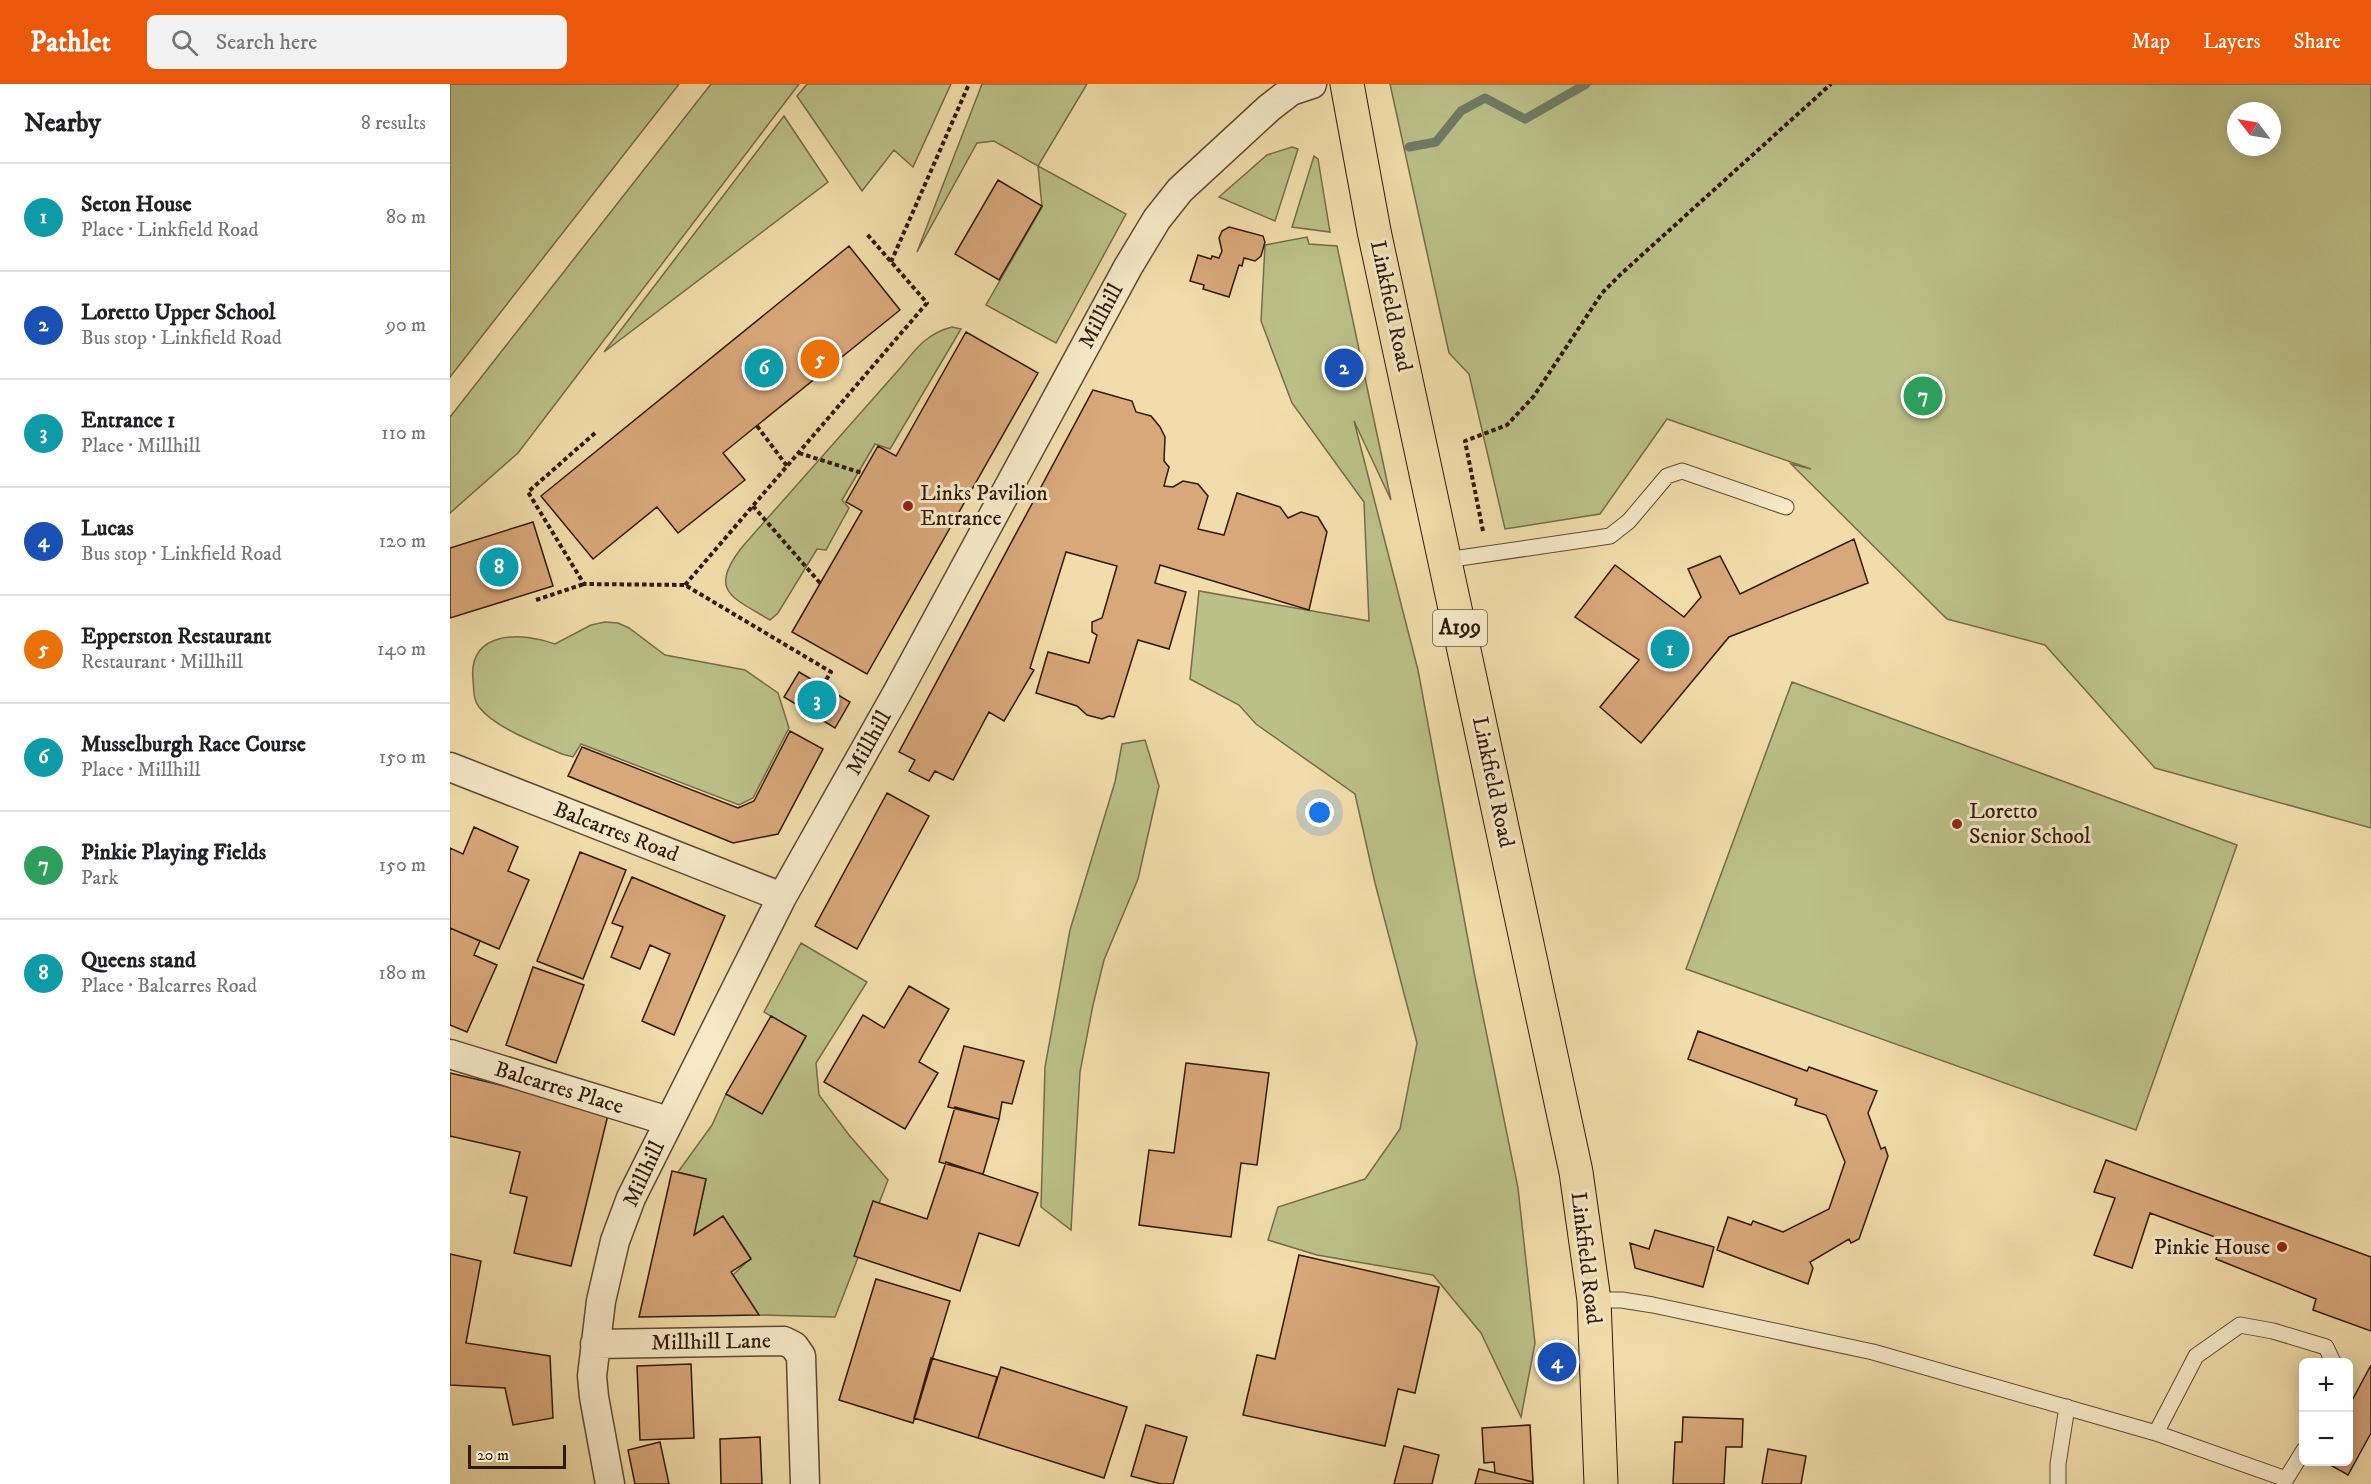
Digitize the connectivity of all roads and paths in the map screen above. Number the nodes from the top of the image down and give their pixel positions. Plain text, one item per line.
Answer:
1 (969, 84) edge
2 (1312, 84) edge
3 (1347, 84) edge
4 (1831, 84) edge
5 (866, 233) dead end
6 (891, 262) junction
7 (757, 426) dead end
8 (595, 432) dead end
9 (799, 453) junction
10 (787, 466) junction
11 (862, 473) dead end
12 (753, 506) junction
13 (1786, 507) dead end
14 (1487, 555) junction
15 (1446, 560) junction
16 (820, 583) dead end
17 (584, 584) junction
18 (685, 585) junction
19 (536, 600) dead end
20 (822, 686) dead end
21 (450, 767) edge
22 (782, 897) junction
23 (450, 1054) edge
24 (668, 1121) junction
25 (1594, 1300) junction
26 (595, 1344) junction
27 (2331, 1358) edge
28 (2067, 1407) junction
29 (2156, 1433) junction
30 (2299, 1458) edge
31 (2285, 1481) edge
32 (610, 1484) edge
33 (804, 1484) edge
34 (1601, 1484) edge
35 (2058, 1484) edge

1 - 6 path
2 - 22 street, Millhill
3 - 15 main road, Linkfield Road / A199
4 - 14 path
5 - 6 path
6 - 9 path
7 - 10 path
8 - 17 path
9 - 10 path
9 - 11 path
10 - 12 path
12 - 16 path
12 - 18 path
13 - 14 lane
14 - 15 lane
15 - 25 main road, Linkfield Road / A199
17 - 18 path
17 - 19 path
18 - 20 path
21 - 22 street, Balcarres Road
22 - 24 street, Millhill
23 - 24 street, Balcarres Place
24 - 26 street, Millhill
25 - 28 lane
25 - 34 main road, Linkfield Road / A199
26 - 32 street, Millhill
26 - 33 street, Millhill Lane
27 - 29 lane
28 - 29 lane
28 - 35 lane
29 - 31 lane
30 - 31 lane

